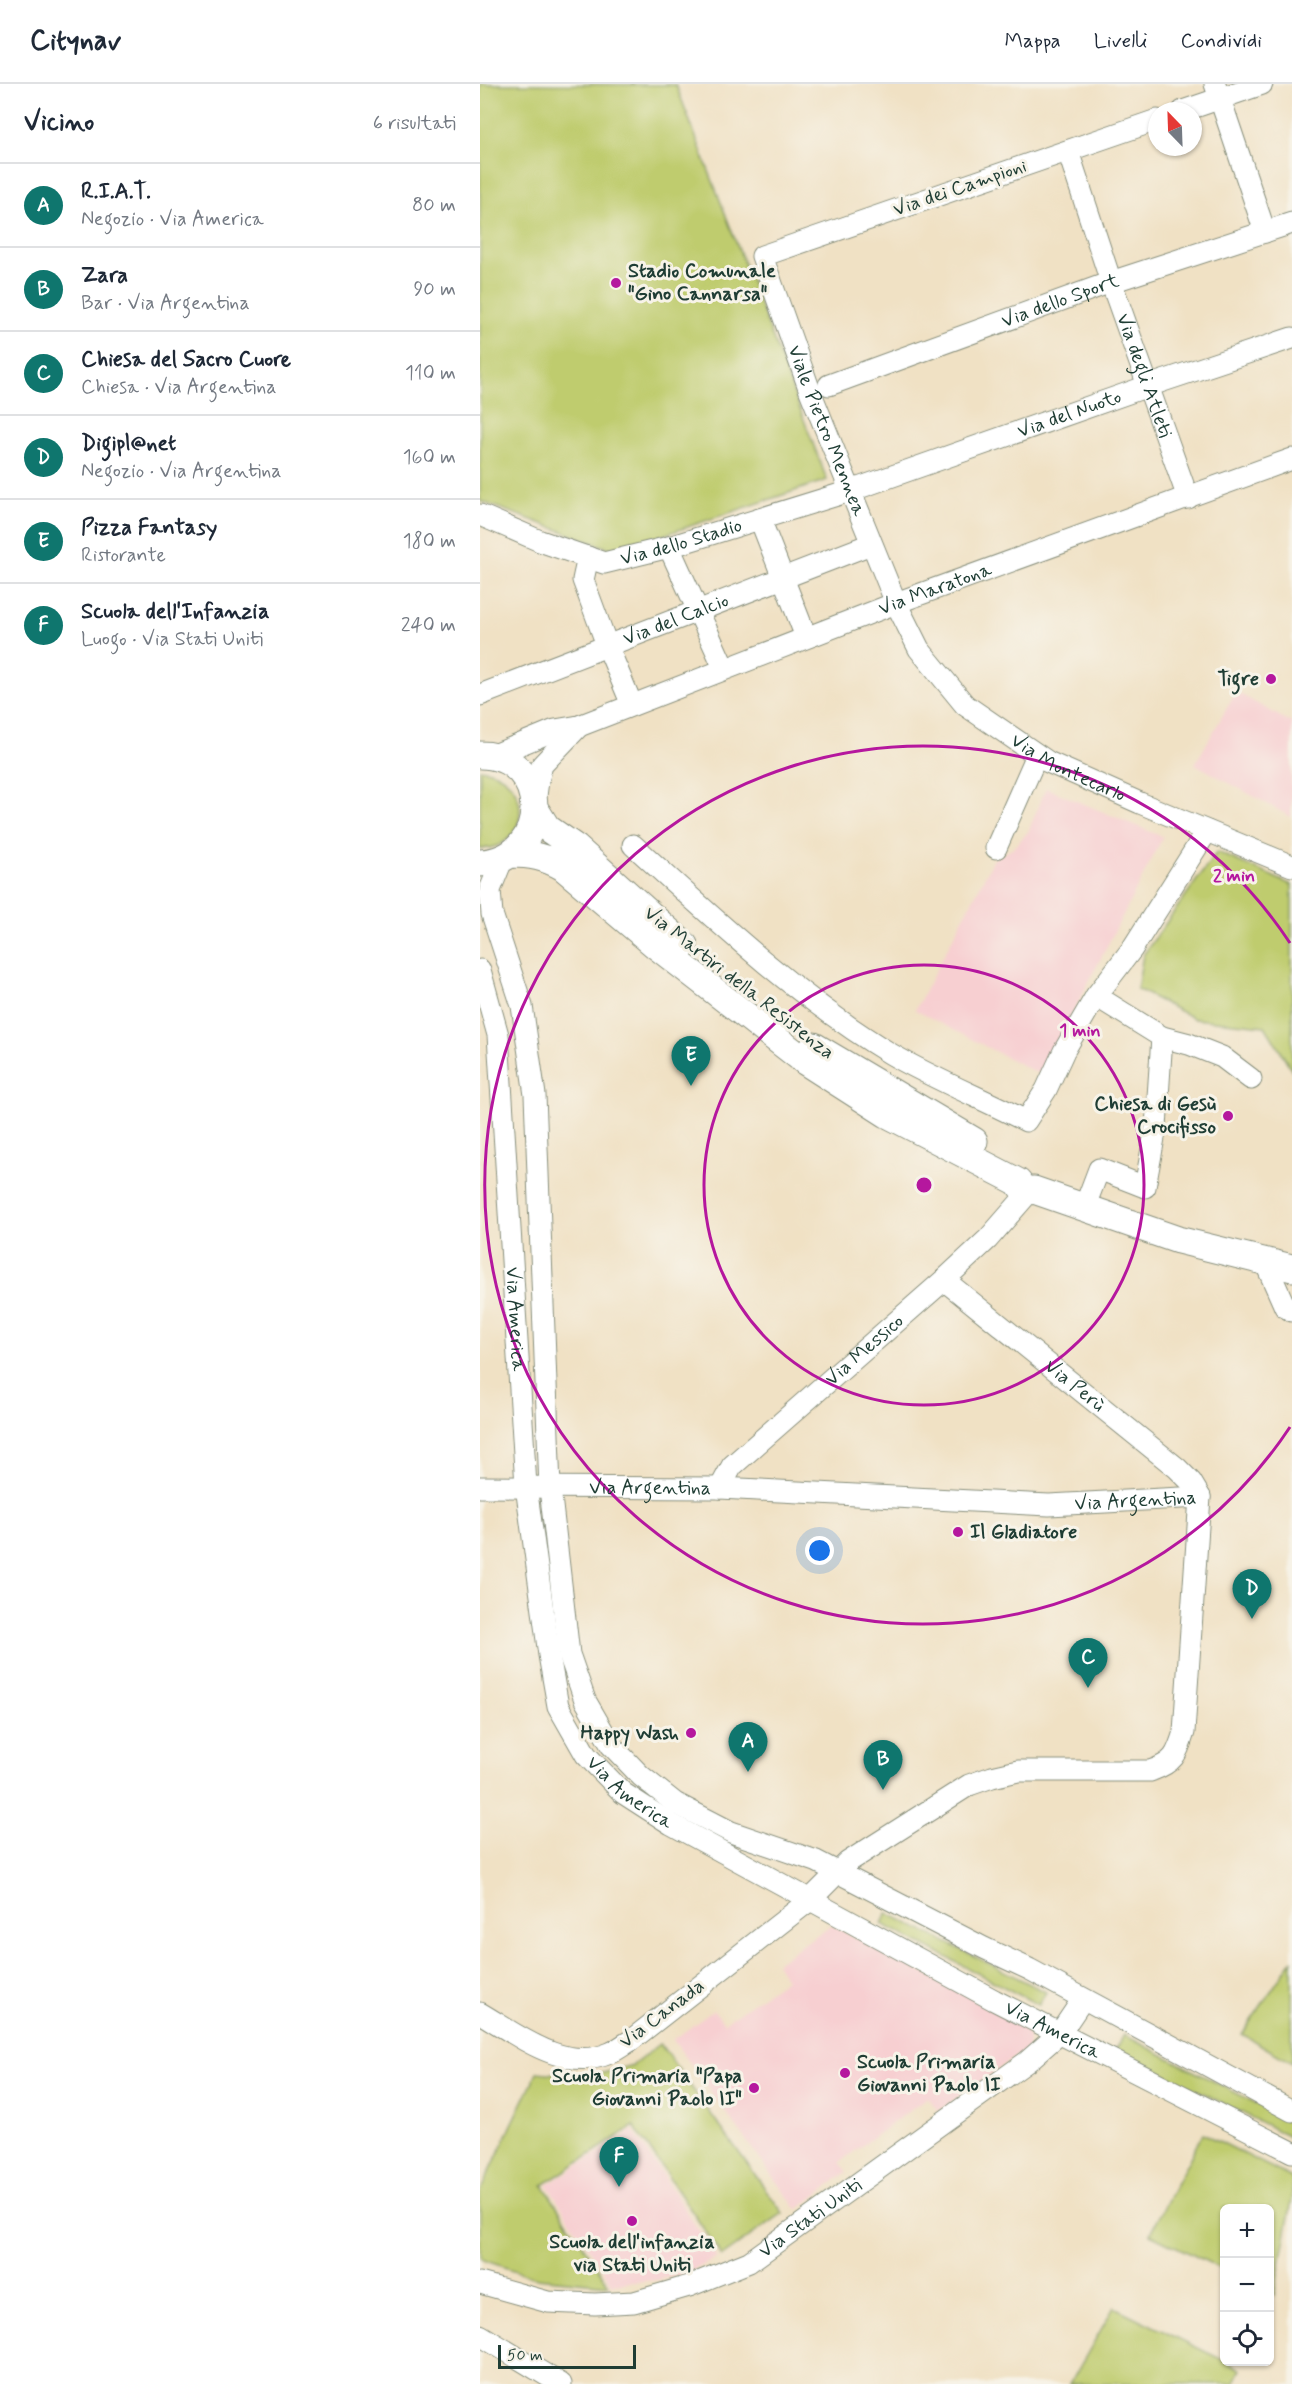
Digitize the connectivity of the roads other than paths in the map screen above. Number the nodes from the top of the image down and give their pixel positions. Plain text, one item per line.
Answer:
1 (1262, 84) edge
2 (1218, 91) edge
3 (1199, 102) edge
4 (1148, 123) edge
5 (1068, 151) junction
6 (1292, 223) edge
7 (1265, 232) junction
8 (762, 256) joint
9 (1111, 282) junction
10 (1292, 338) edge
11 (829, 385) dead end
12 (1148, 386) junction
13 (1292, 459) edge
14 (849, 491) junction
15 (1188, 498) junction
16 (480, 515) edge
17 (760, 519) junction
18 (871, 544) junction
19 (669, 547) junction
20 (588, 557) junction
21 (783, 578) junction
22 (896, 603) junction
23 (697, 610) junction
24 (806, 637) junction
25 (607, 645) junction
26 (724, 668) junction
27 (480, 695) edge
28 (632, 705) junction
29 (579, 726) junction
30 (484, 755) edge
31 (1037, 755) junction
32 (535, 809) junction
33 (1207, 831) junction
34 (633, 845) dead end
35 (996, 848) dead end
36 (498, 858) edge
37 (1292, 866) edge
38 (480, 970) edge
39 (1096, 996) junction
40 (1162, 1037) junction
41 (531, 1067) junction
42 (500, 1071) junction
43 (1251, 1079) dead end
44 (1028, 1183) junction
45 (1086, 1203) junction
46 (1292, 1258) edge
47 (1265, 1262) junction
48 (1292, 1268) edge
49 (944, 1280) junction
50 (1292, 1311) edge
51 (526, 1486) junction
52 (480, 1487) edge
53 (550, 1488) junction
54 (720, 1488) junction
55 (1200, 1497) junction
56 (823, 1885) junction
57 (1083, 1999) junction
58 (480, 2013) edge
59 (1060, 2033) junction
60 (1292, 2110) edge
61 (1292, 2152) edge
62 (480, 2283) edge
63 (480, 2335) edge
64 (561, 2384) edge

1 - 2 street
2 - 3 street
2 - 7 street
4 - 5 street, Via dei Campioni
5 - 8 street, Via dei Campioni
5 - 9 street, Via degli Atleti
6 - 7 street, Via dello Sport
7 - 9 street, Via dello Sport
8 - 14 street, Viale Pietro Mennea
9 - 11 street, Via dello Sport
9 - 12 street, Via degli Atleti
10 - 12 street, Via del Nuoto
12 - 14 street, Via del Nuoto
12 - 15 street, Via degli Atleti
13 - 15 street, Via Maratona
14 - 17 street, Via dello Stadio
14 - 18 street, Viale Pietro Mennea
15 - 22 street, Via Maratona
16 - 20 street, Via dello Stadio
17 - 19 street, Via dello Stadio
17 - 21 street
18 - 21 street, Via del Calcio
18 - 22 street, Viale Pietro Mennea
19 - 20 street, Via dello Stadio
19 - 23 street
20 - 25 street
21 - 23 street, Via del Calcio
21 - 24 street
22 - 24 street, Via Maratona
22 - 31 street, Via Montecarlo
23 - 25 street, Via del Calcio
23 - 26 street
24 - 26 street, Via Maratona
25 - 27 street, Via del Calcio
25 - 28 street
26 - 28 street, Via Maratona
28 - 29 street, Via Maratona
29 - 30 street, Via Maratona
29 - 32 street, Via Maratona
30 - 32 main road, Via Martiri della Resistenza
31 - 33 street, Via Montecarlo
31 - 35 street
32 - 36 main road
32 - 44 main road, Via Martiri della Resistenza
33 - 37 street, Via Montecarlo
33 - 39 street
34 - 39 street
36 - 41 street, Via America
36 - 44 main road, Via Martiri della Resistenza
38 - 42 street, Via America
39 - 40 street
40 - 43 street
40 - 45 street
41 - 42 street
41 - 53 street, Via America
42 - 51 street, Via America
44 - 45 main road, Via Martiri della Resistenza
44 - 49 street, Via Messico
45 - 46 main road, Via Martiri della Resistenza
45 - 47 main road, Via Martiri della Resistenza
47 - 48 main road, Via Martiri della Resistenza
47 - 50 street
49 - 54 street, Via Messico
49 - 55 street, Via Perù
51 - 52 street
51 - 53 street, Via Argentina
51 - 56 street, Via America
53 - 54 street, Via Argentina
53 - 56 street, Via America
54 - 55 street, Via Argentina
55 - 56 street, Via Argentina
56 - 57 street, Via America
56 - 58 street, Via Canada
56 - 59 street, Via America
57 - 59 street, Via Stati Uniti
57 - 60 street, Via America
59 - 61 street, Via America
59 - 62 street, Via Stati Uniti
63 - 64 street

